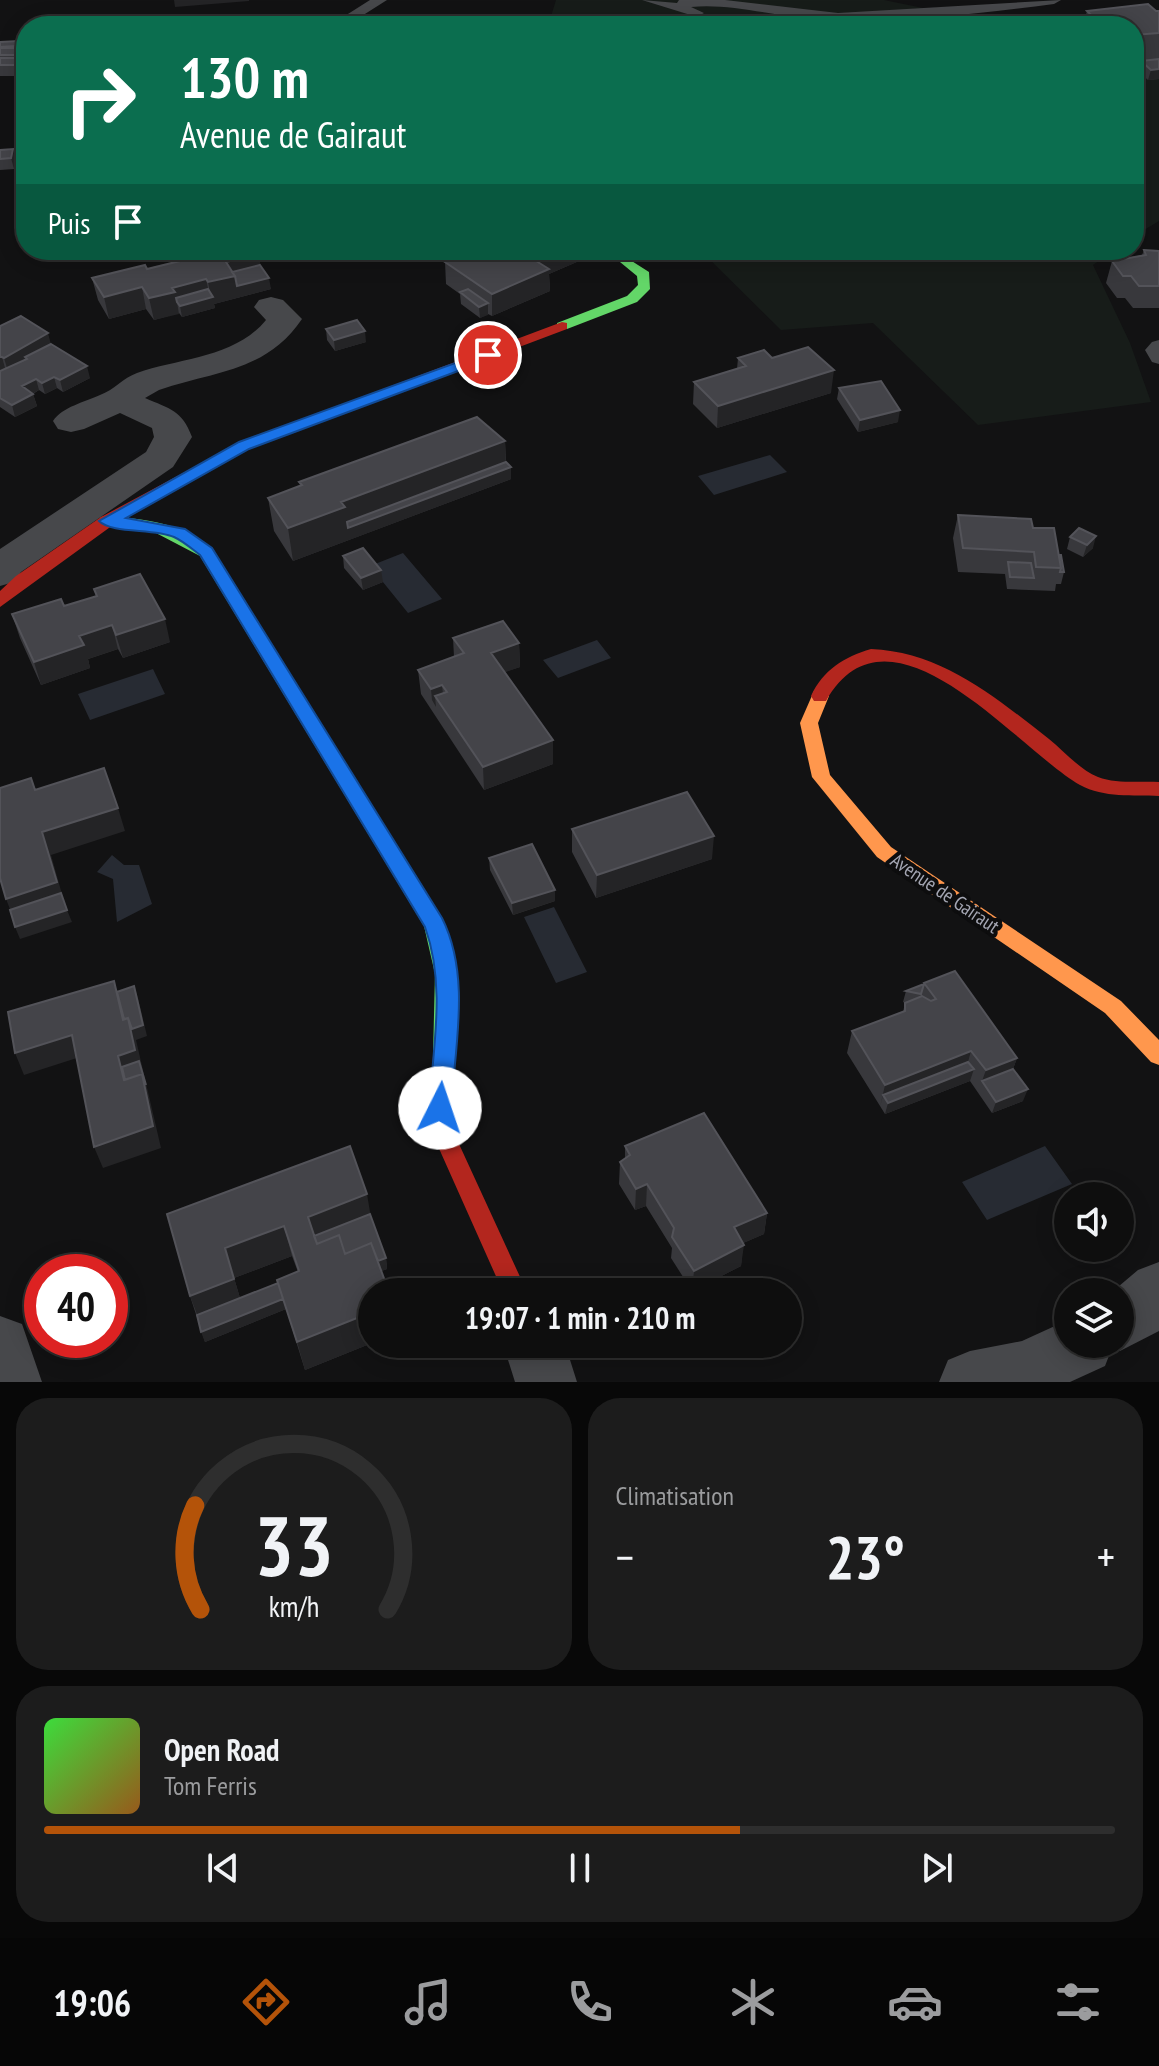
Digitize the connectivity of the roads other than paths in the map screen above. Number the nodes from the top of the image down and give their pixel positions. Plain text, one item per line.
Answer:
1 (380, 0) edge
2 (649, 0) edge
3 (1054, 0) edge
4 (684, 10) junction
5 (353, 16) edge
6 (717, 16) edge
7 (825, 16) edge
8 (859, 16) edge
9 (627, 262) dead end
10 (271, 307) dead end
11 (1159, 346) edge
12 (1159, 358) edge
13 (120, 400) junction
14 (71, 421) dead end
15 (107, 521) junction
16 (0, 573) edge
17 (0, 601) edge
18 (1159, 789) edge
19 (1159, 1055) edge
20 (509, 1278) edge
21 (1159, 1291) edge
22 (1134, 1313) edge
23 (0, 1346) edge
24 (538, 1358) edge
25 (1054, 1358) edge
26 (11, 1382) edge
27 (546, 1382) edge
28 (970, 1382) edge

1 - 5 lane
2 - 4 lane
3 - 8 lane
4 - 6 lane
4 - 7 lane
9 - 15 street
10 - 13 street
11 - 12 lane
13 - 14 street
13 - 16 street
15 - 17 street
15 - 20 street
18 - 19 street, Avenue de Gairaut
21 - 22 street
23 - 26 street
24 - 27 street
25 - 28 street

